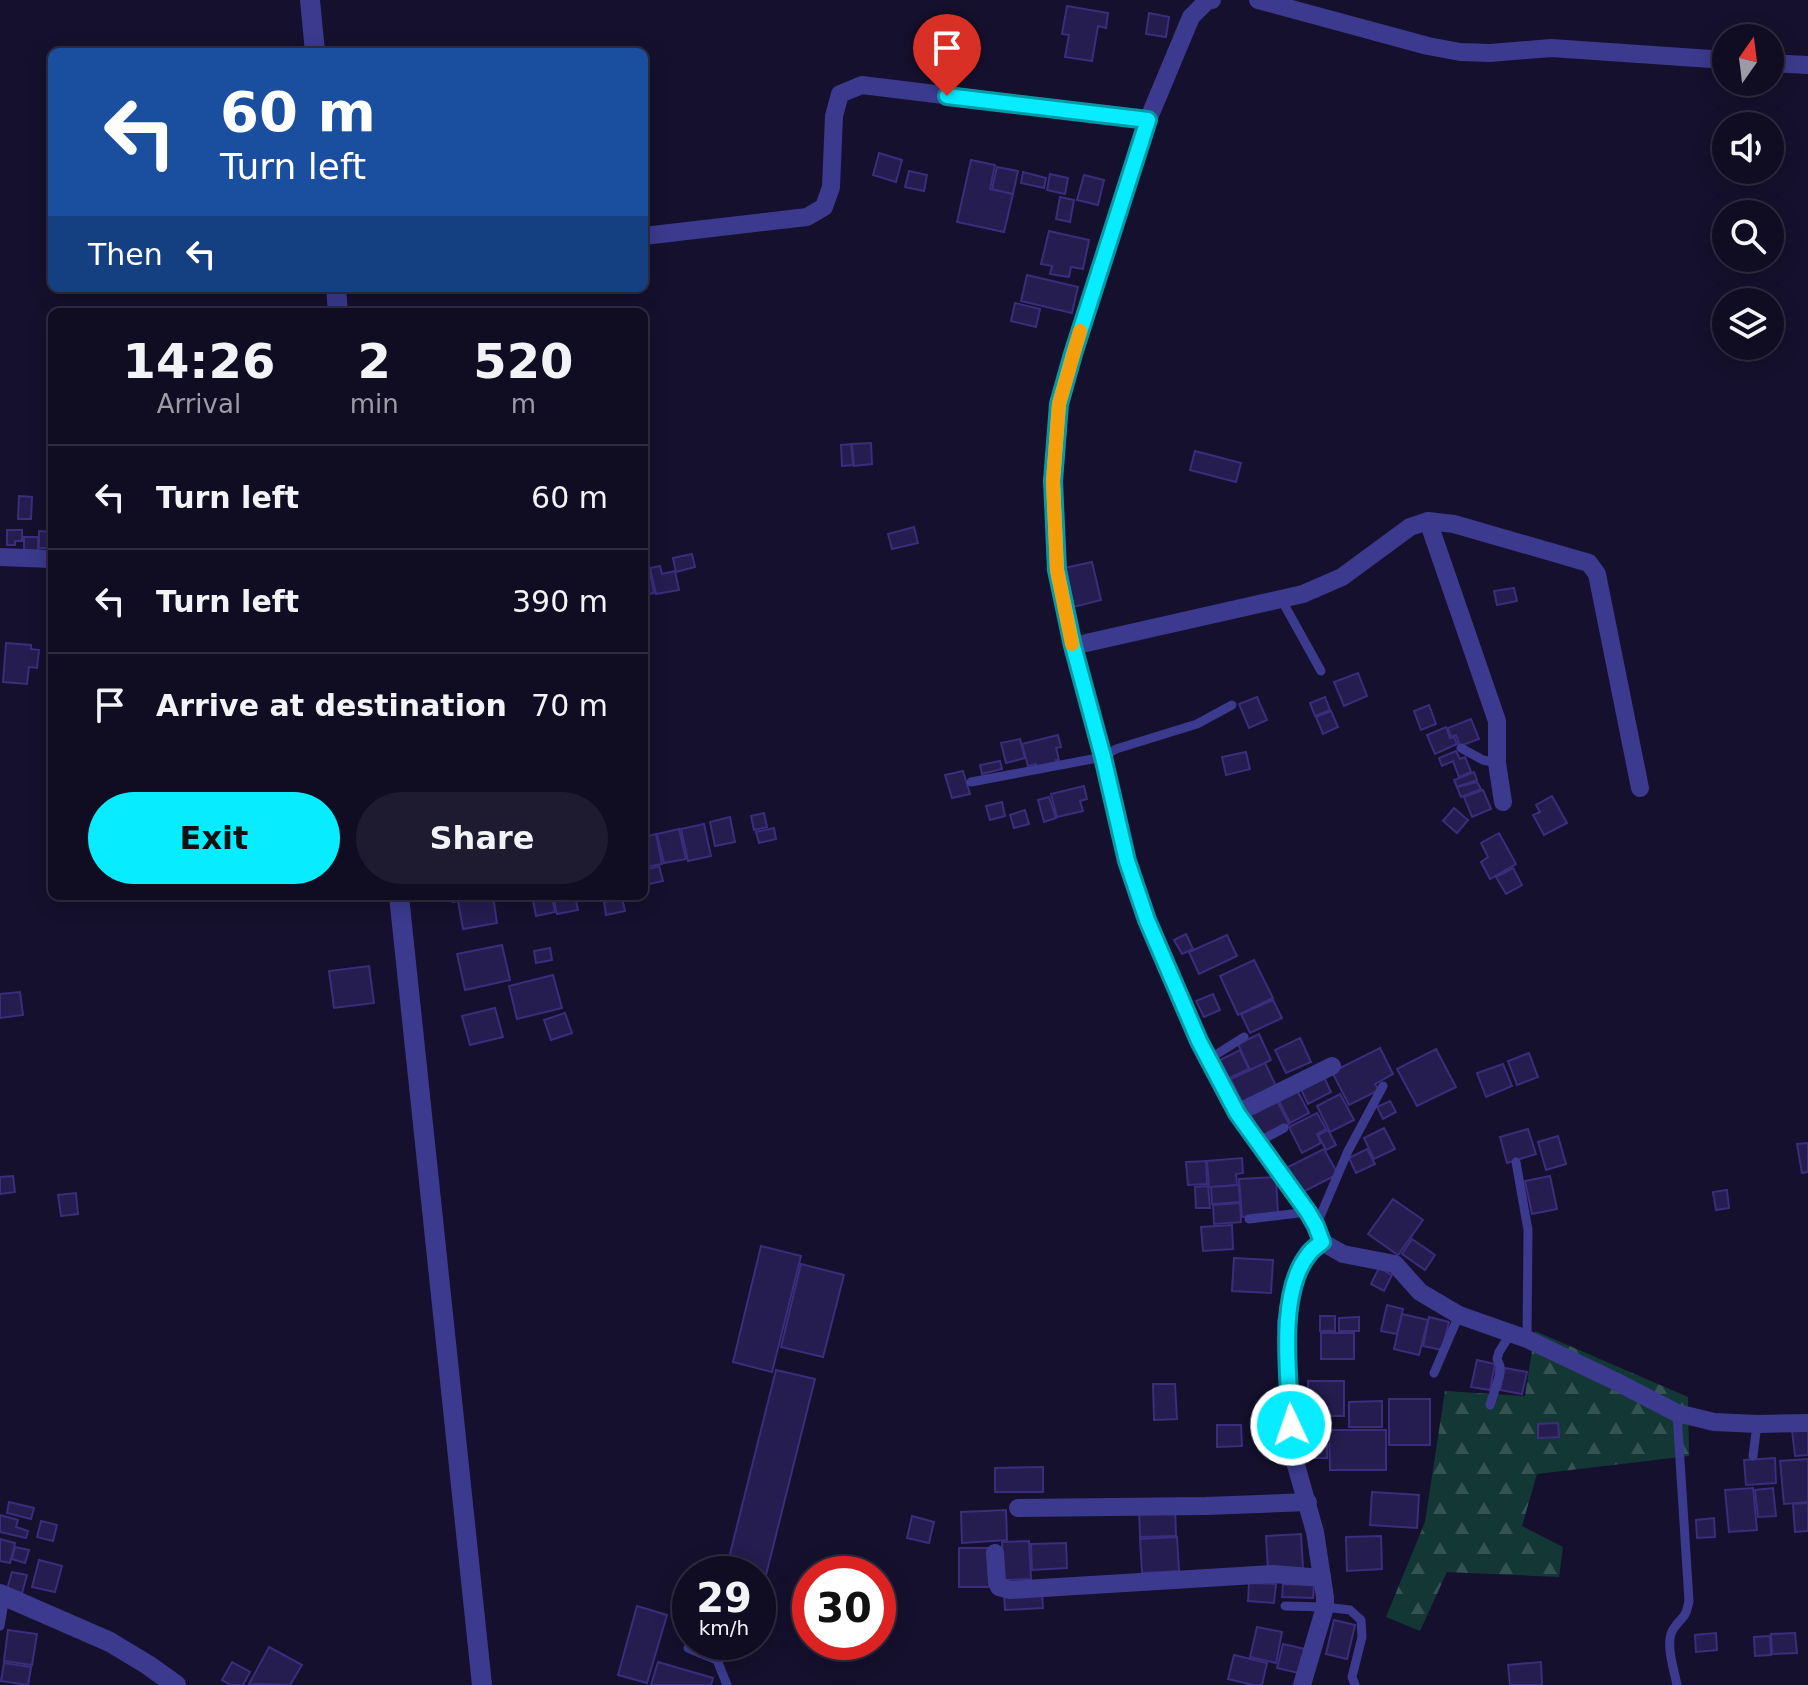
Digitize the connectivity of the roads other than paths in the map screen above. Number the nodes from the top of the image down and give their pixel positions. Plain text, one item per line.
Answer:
1 (310, 0) edge
2 (1212, 0) edge
3 (1267, 1) edge
4 (315, 48) edge
5 (1712, 59) edge
6 (1784, 64) edge
7 (1808, 65) edge
8 (1148, 120) junction
9 (648, 236) edge
10 (1428, 521) junction
11 (0, 557) edge
12 (48, 559) edge
13 (1281, 599) junction
14 (1073, 646) junction
15 (1321, 671) dead end
16 (1232, 705) dead end
17 (1461, 748) dead end
18 (1103, 757) junction
19 (1497, 763) junction
20 (971, 782) dead end
21 (1640, 788) dead end
22 (1503, 802) dead end
23 (399, 900) edge
24 (1244, 1037) dead end
25 (1209, 1059) junction
26 (1332, 1066) dead end
27 (1383, 1086) dead end
28 (1237, 1113) junction
29 (1284, 1128) dead end
30 (1258, 1142) junction
31 (1516, 1162) dead end
32 (1249, 1219) dead end
33 (1315, 1227) junction
34 (1459, 1315) junction
35 (1519, 1336) junction
36 (1434, 1373) dead end
37 (1490, 1405) dead end
38 (1677, 1413) junction
39 (1808, 1423) edge
40 (1757, 1424) junction
41 (1753, 1456) dead end
42 (1308, 1502) junction
43 (1018, 1508) dead end
44 (995, 1553) dead end
45 (1322, 1578) junction
46 (2, 1595) edge
47 (1285, 1606) dead end
48 (1325, 1607) junction
49 (0, 1626) edge
50 (717, 1660) edge
51 (176, 1685) edge
52 (482, 1685) edge
53 (727, 1685) edge
54 (1302, 1685) edge
55 (1355, 1685) edge
56 (1677, 1685) edge

1 - 4 street
2 - 8 street
3 - 5 street
6 - 7 street
8 - 9 street
8 - 14 street
10 - 13 street
10 - 19 street
10 - 21 street
11 - 12 street
13 - 14 street
13 - 15 lane
14 - 18 street
16 - 18 lane
17 - 19 lane
18 - 20 lane
18 - 25 street
19 - 22 street
23 - 52 street
24 - 25 lane
25 - 28 street
26 - 28 street
27 - 33 lane
28 - 30 street
29 - 30 lane
30 - 33 street
31 - 35 lane
32 - 33 lane
33 - 34 street
33 - 42 street
34 - 35 street
34 - 36 lane
35 - 37 lane
35 - 38 street
38 - 40 street
38 - 56 lane
39 - 40 street
40 - 41 lane
42 - 43 street
42 - 45 street
44 - 45 street
45 - 48 street
46 - 49 lane
46 - 51 street
47 - 48 lane
48 - 54 street
48 - 55 lane
50 - 53 lane

